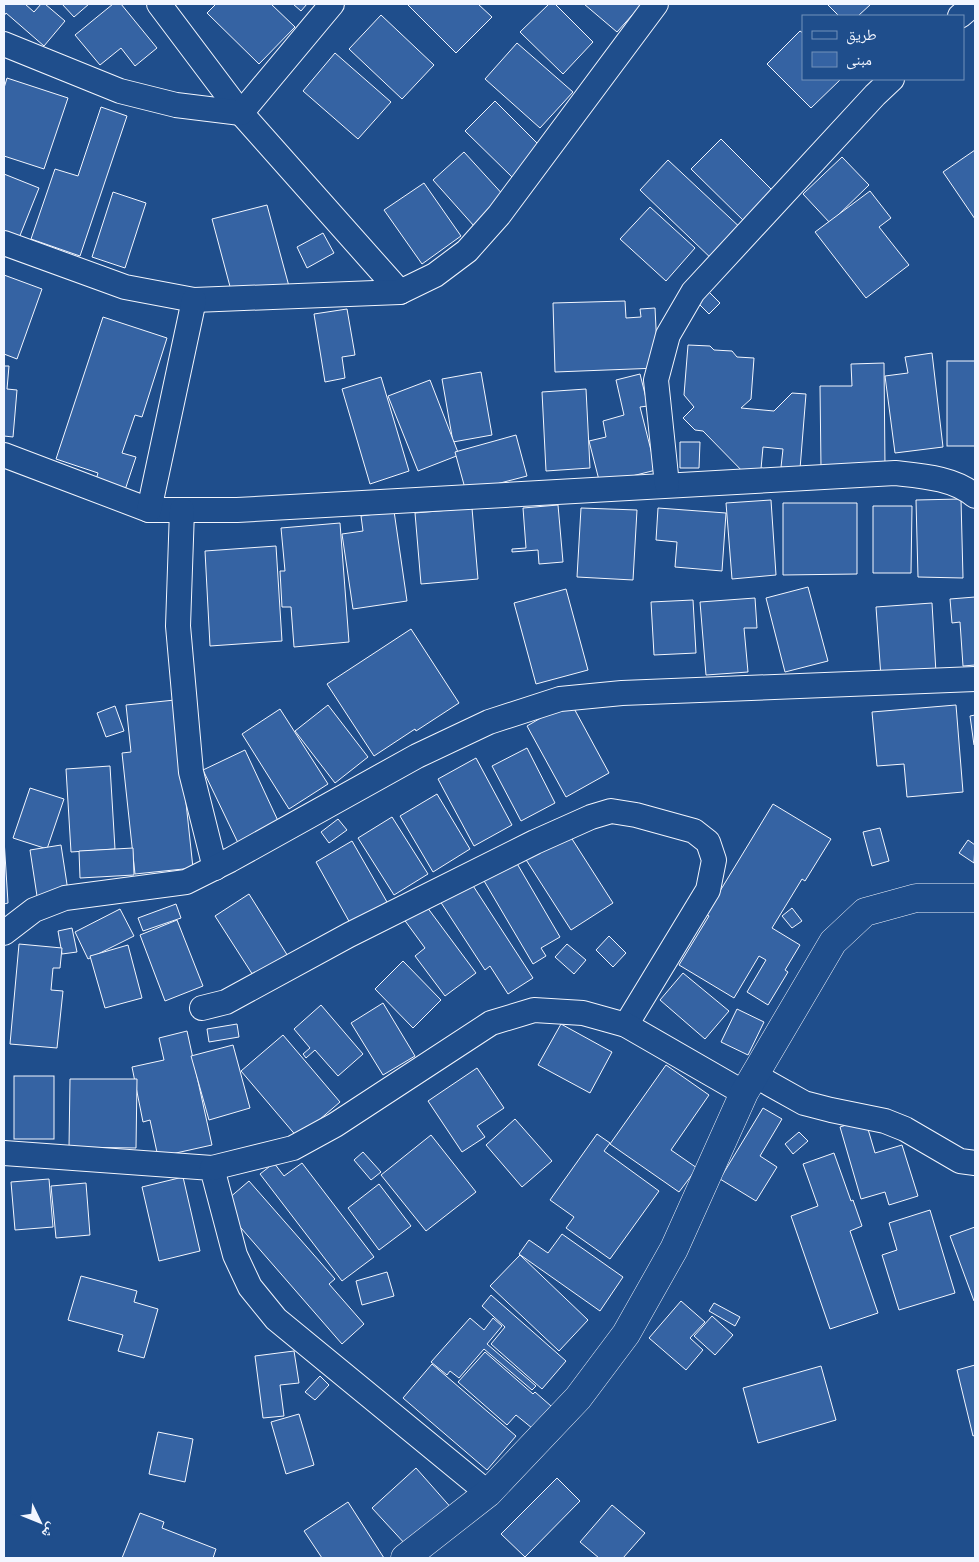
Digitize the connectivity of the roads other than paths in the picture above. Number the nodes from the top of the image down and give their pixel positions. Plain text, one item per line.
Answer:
1 (158, 4) edge
2 (332, 4) edge
3 (656, 4) edge
4 (974, 4) edge
5 (961, 15) edge
6 (4, 44) edge
7 (891, 80) edge
8 (241, 112) junction
9 (4, 243) edge
10 (400, 292) junction
11 (194, 300) junction
12 (4, 456) edge
13 (667, 485) junction
14 (975, 496) edge
15 (149, 510) junction
16 (182, 510) junction
17 (975, 679) edge
18 (215, 868) junction
19 (975, 898) edge
20 (4, 934) edge
21 (202, 1008) dead end
22 (626, 1025) junction
23 (749, 1084) junction
24 (4, 1153) edge
25 (975, 1164) edge
26 (212, 1168) junction
27 (488, 1492) junction
28 (405, 1558) edge

1 - 8 street
2 - 8 street
3 - 10 street
4 - 5 street
6 - 8 street
7 - 13 street
8 - 10 street
9 - 11 street
10 - 11 street
11 - 15 street
12 - 15 street
13 - 14 street
13 - 16 street
15 - 16 street
16 - 18 street
17 - 18 street
18 - 20 street
19 - 23 street
21 - 22 street
22 - 23 street
22 - 26 street
23 - 25 street
23 - 27 street
24 - 26 street
26 - 27 street
27 - 28 street

